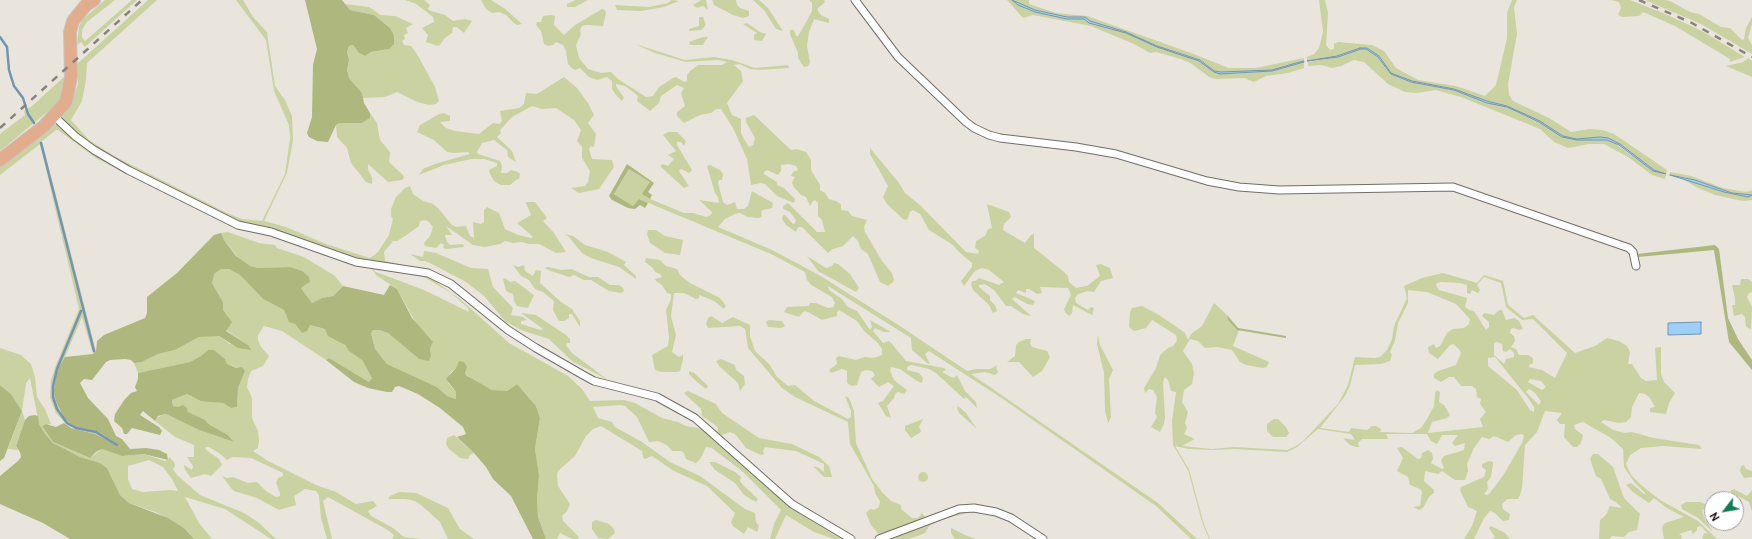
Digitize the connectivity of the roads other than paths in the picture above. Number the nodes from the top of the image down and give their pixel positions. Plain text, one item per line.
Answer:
1 (94, 0) edge
2 (855, 0) edge
3 (55, 117) junction
4 (0, 160) edge
5 (1636, 266) dead end
6 (851, 539) edge
7 (879, 539) edge
8 (1043, 539) edge

1 - 3 main road
2 - 5 street
3 - 4 main road
3 - 6 street
7 - 8 street

